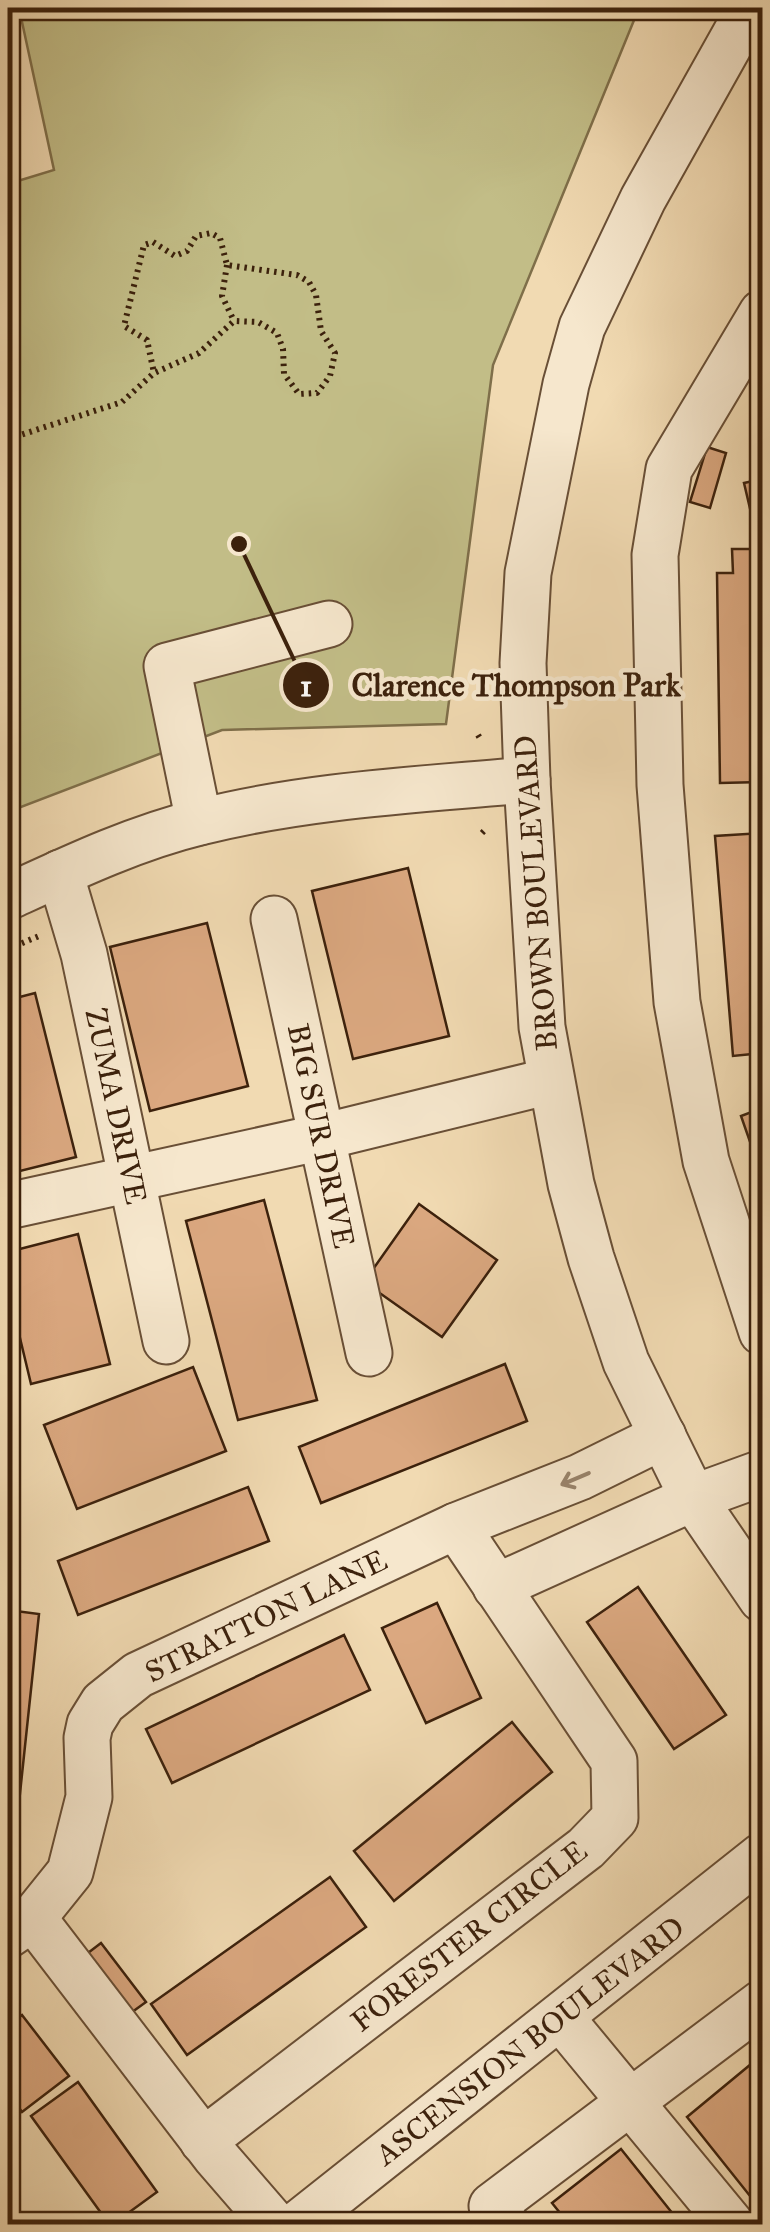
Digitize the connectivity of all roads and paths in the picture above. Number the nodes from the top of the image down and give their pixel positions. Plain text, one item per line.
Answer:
1 (750, 8) edge
2 (227, 265) junction
3 (234, 321) junction
4 (756, 336) edge
5 (154, 373) junction
6 (8, 439) edge
7 (329, 624) dead end
8 (526, 780) junction
9 (198, 822) junction
10 (60, 873) junction
11 (8, 897) edge
12 (274, 919) dead end
13 (49, 932) dead end
14 (8, 949) edge
15 (550, 1082) junction
16 (322, 1137) junction
17 (130, 1178) junction
18 (8, 1206) edge
19 (762, 1332) edge
20 (166, 1340) dead end
21 (369, 1353) dead end
22 (663, 1436) junction
23 (762, 1474) edge
24 (693, 1498) junction
25 (456, 1526) junction
26 (762, 1600) edge
27 (508, 1604) junction
28 (762, 1856) edge
29 (20, 1926) edge
30 (762, 2003) edge
31 (560, 2017) junction
32 (643, 2096) junction
33 (210, 2149) junction
34 (762, 2222) edge
35 (274, 2224) edge
36 (298, 2224) edge
37 (506, 2224) edge
38 (730, 2224) edge

1 - 8 street, BROWN BOULEVARD
2 - 3 path
2 - 3 path
2 - 5 path
3 - 5 path
4 - 19 street
5 - 6 path
7 - 9 street
8 - 9 street
8 - 15 street, BROWN BOULEVARD
9 - 10 street
10 - 11 street
10 - 17 street, ZUMA DRIVE
12 - 16 street, BIG SUR DRIVE
13 - 14 path
15 - 16 street
15 - 22 street, BROWN BOULEVARD
16 - 17 street
16 - 21 street, BIG SUR DRIVE
17 - 18 street
17 - 20 street, ZUMA DRIVE
22 - 24 street, BROWN BOULEVARD
22 -> 25 street, STRATTON LANE
23 - 24 street
24 - 26 street, BROWN BOULEVARD
24 - 27 street
25 - 27 street
25 - 29 street, STRATTON LANE
27 - 33 street, FORESTER CIRCLE
28 - 31 street, ASCENSION BOULEVARD
29 - 33 street
30 - 32 street
31 - 32 street
31 - 36 street, ASCENSION BOULEVARD
32 - 34 street
32 - 37 street
32 - 38 street
33 - 35 street

